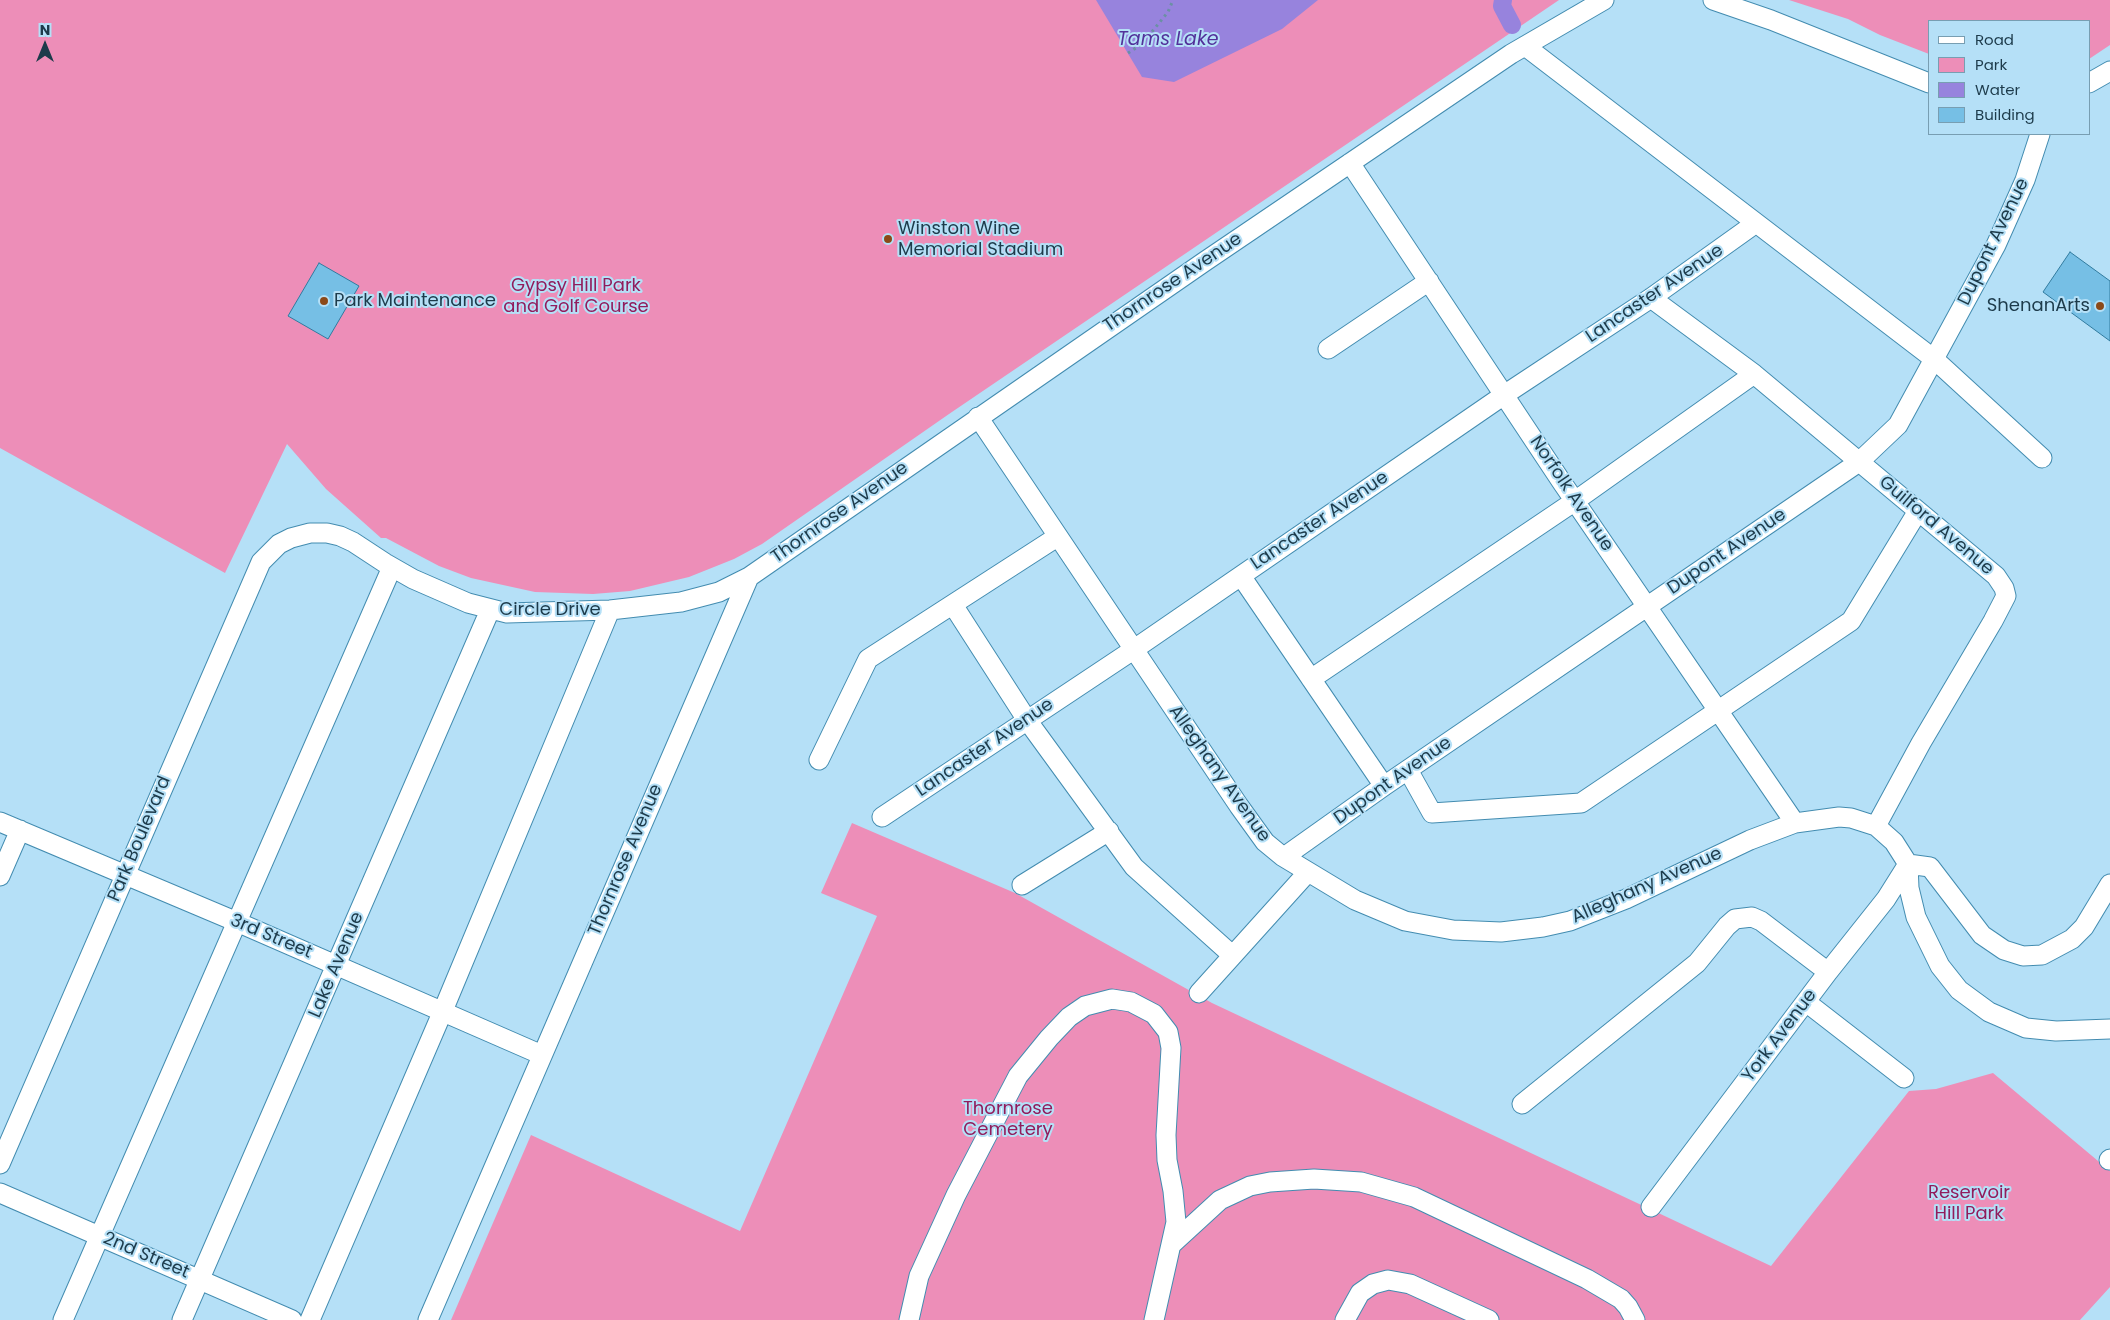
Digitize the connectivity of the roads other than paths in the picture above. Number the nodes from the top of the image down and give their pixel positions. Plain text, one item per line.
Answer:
1 (1604, 0) edge
2 (1713, 0) edge
3 (1525, 46) junction
4 (2110, 71) edge
5 (2090, 82) edge
6 (1928, 83) edge
7 (2040, 135) edge
8 (1350, 163) junction
9 (1756, 223) junction
10 (1429, 281) junction
11 (1651, 298) junction
12 (1328, 348) dead end
13 (1934, 359) junction
14 (1754, 374) junction
15 (1504, 395) junction
16 (978, 417) junction
17 (2042, 458) dead end
18 (1859, 462) junction
19 (1575, 501) junction
20 (1918, 511) junction
21 (304, 534) joint
22 (1057, 537) junction
23 (392, 567) junction
24 (1241, 576) junction
25 (749, 577) junction
26 (953, 604) junction
27 (1647, 606) junction
28 (490, 610) junction
29 (610, 610) junction
30 (1133, 650) junction
31 (1311, 680) junction
32 (1718, 711) junction
33 (1027, 720) junction
34 (819, 760) dead end
35 (1408, 770) junction
36 (1384, 786) junction
37 (882, 817) dead end
38 (0, 822) edge
39 (1795, 823) junction
40 (1876, 826) junction
41 (20, 830) junction
42 (1109, 832) junction
43 (1284, 857) junction
44 (1908, 864) junction
45 (1308, 872) junction
46 (124, 875) junction
47 (0, 876) edge
48 (2110, 884) edge
49 (1022, 885) dead end
50 (237, 922) junction
51 (1232, 955) junction
52 (337, 965) junction
53 (1828, 972) junction
54 (1199, 993) dead end
55 (1806, 1002) junction
56 (442, 1013) junction
57 (2110, 1029) edge
58 (542, 1055) junction
59 (1904, 1078) dead end
60 (1522, 1104) dead end
61 (0, 1164) edge
62 (0, 1193) edge
63 (1651, 1207) dead end
64 (100, 1236) junction
65 (1172, 1244) junction
66 (200, 1279) junction
67 (63, 1320) edge
68 (182, 1320) edge
69 (292, 1320) edge
70 (310, 1320) edge
71 (428, 1320) edge
72 (909, 1320) edge
73 (1154, 1320) edge
74 (1345, 1320) edge
75 (1489, 1320) edge
76 (1635, 1320) edge

1 - 3 street, Thornrose Avenue
2 - 6 street
3 - 8 street, Thornrose Avenue
3 - 9 street
4 - 5 street
7 - 13 street, Dupont Avenue
8 - 10 street, Norfolk Avenue
8 - 16 street, Thornrose Avenue
9 - 11 street, Lancaster Avenue
9 - 13 street
10 - 12 street
10 - 15 street, Norfolk Avenue
11 - 14 street, Guilford Avenue
11 - 15 street, Lancaster Avenue
13 - 17 street
13 - 18 street, Dupont Avenue
14 - 18 street, Guilford Avenue
14 - 19 street
15 - 19 street, Norfolk Avenue
15 - 24 street, Lancaster Avenue
16 - 22 street, Alleghany Avenue
16 - 25 street, Thornrose Avenue
18 - 20 street, Guilford Avenue
18 - 27 street, Dupont Avenue
19 - 27 street, Norfolk Avenue
19 - 31 street
20 - 32 street
20 - 40 street, Guilford Avenue
21 - 23 street, Circle Drive
21 - 46 street, Park Boulevard
22 - 26 street
22 - 30 street, Alleghany Avenue
23 - 28 street, Circle Drive
23 - 50 street
24 - 30 street, Lancaster Avenue
24 - 31 street
25 - 29 street, Circle Drive
25 - 58 street, Thornrose Avenue
26 - 33 street
26 - 34 street
27 - 32 street, Norfolk Avenue
27 - 35 street, Dupont Avenue
28 - 29 street, Circle Drive
28 - 52 street, Lake Avenue
29 - 56 street
30 - 33 street, Lancaster Avenue
30 - 43 street, Alleghany Avenue
31 - 36 street
32 - 35 street
32 - 39 street, Norfolk Avenue
33 - 37 street, Lancaster Avenue
33 - 42 street
35 - 36 street, Dupont Avenue
36 - 43 street, Dupont Avenue
38 - 41 street, 3rd Street
39 - 40 street, Alleghany Avenue
39 - 45 street, Alleghany Avenue
40 - 44 street, Alleghany Avenue
41 - 46 street, 3rd Street
41 - 47 street
42 - 49 street
42 - 51 street
43 - 45 street, Alleghany Avenue
44 - 48 street
44 - 53 street, York Avenue
44 - 57 street, Alleghany Avenue
45 - 51 street
46 - 50 street, 3rd Street
46 - 61 street, Park Boulevard
50 - 52 street, 3rd Street
50 - 64 street
51 - 54 street
52 - 56 street, 3rd Street
52 - 66 street, Lake Avenue
53 - 55 street, York Avenue
53 - 60 street
55 - 59 street
55 - 63 street, York Avenue
56 - 58 street, 3rd Street
56 - 70 street
58 - 71 street, Thornrose Avenue
62 - 64 street, 2nd Street
64 - 66 street, 2nd Street
64 - 67 street
65 - 72 street
65 - 73 street
65 - 76 street
66 - 68 street, Lake Avenue
66 - 69 street, 2nd Street
74 - 75 street

